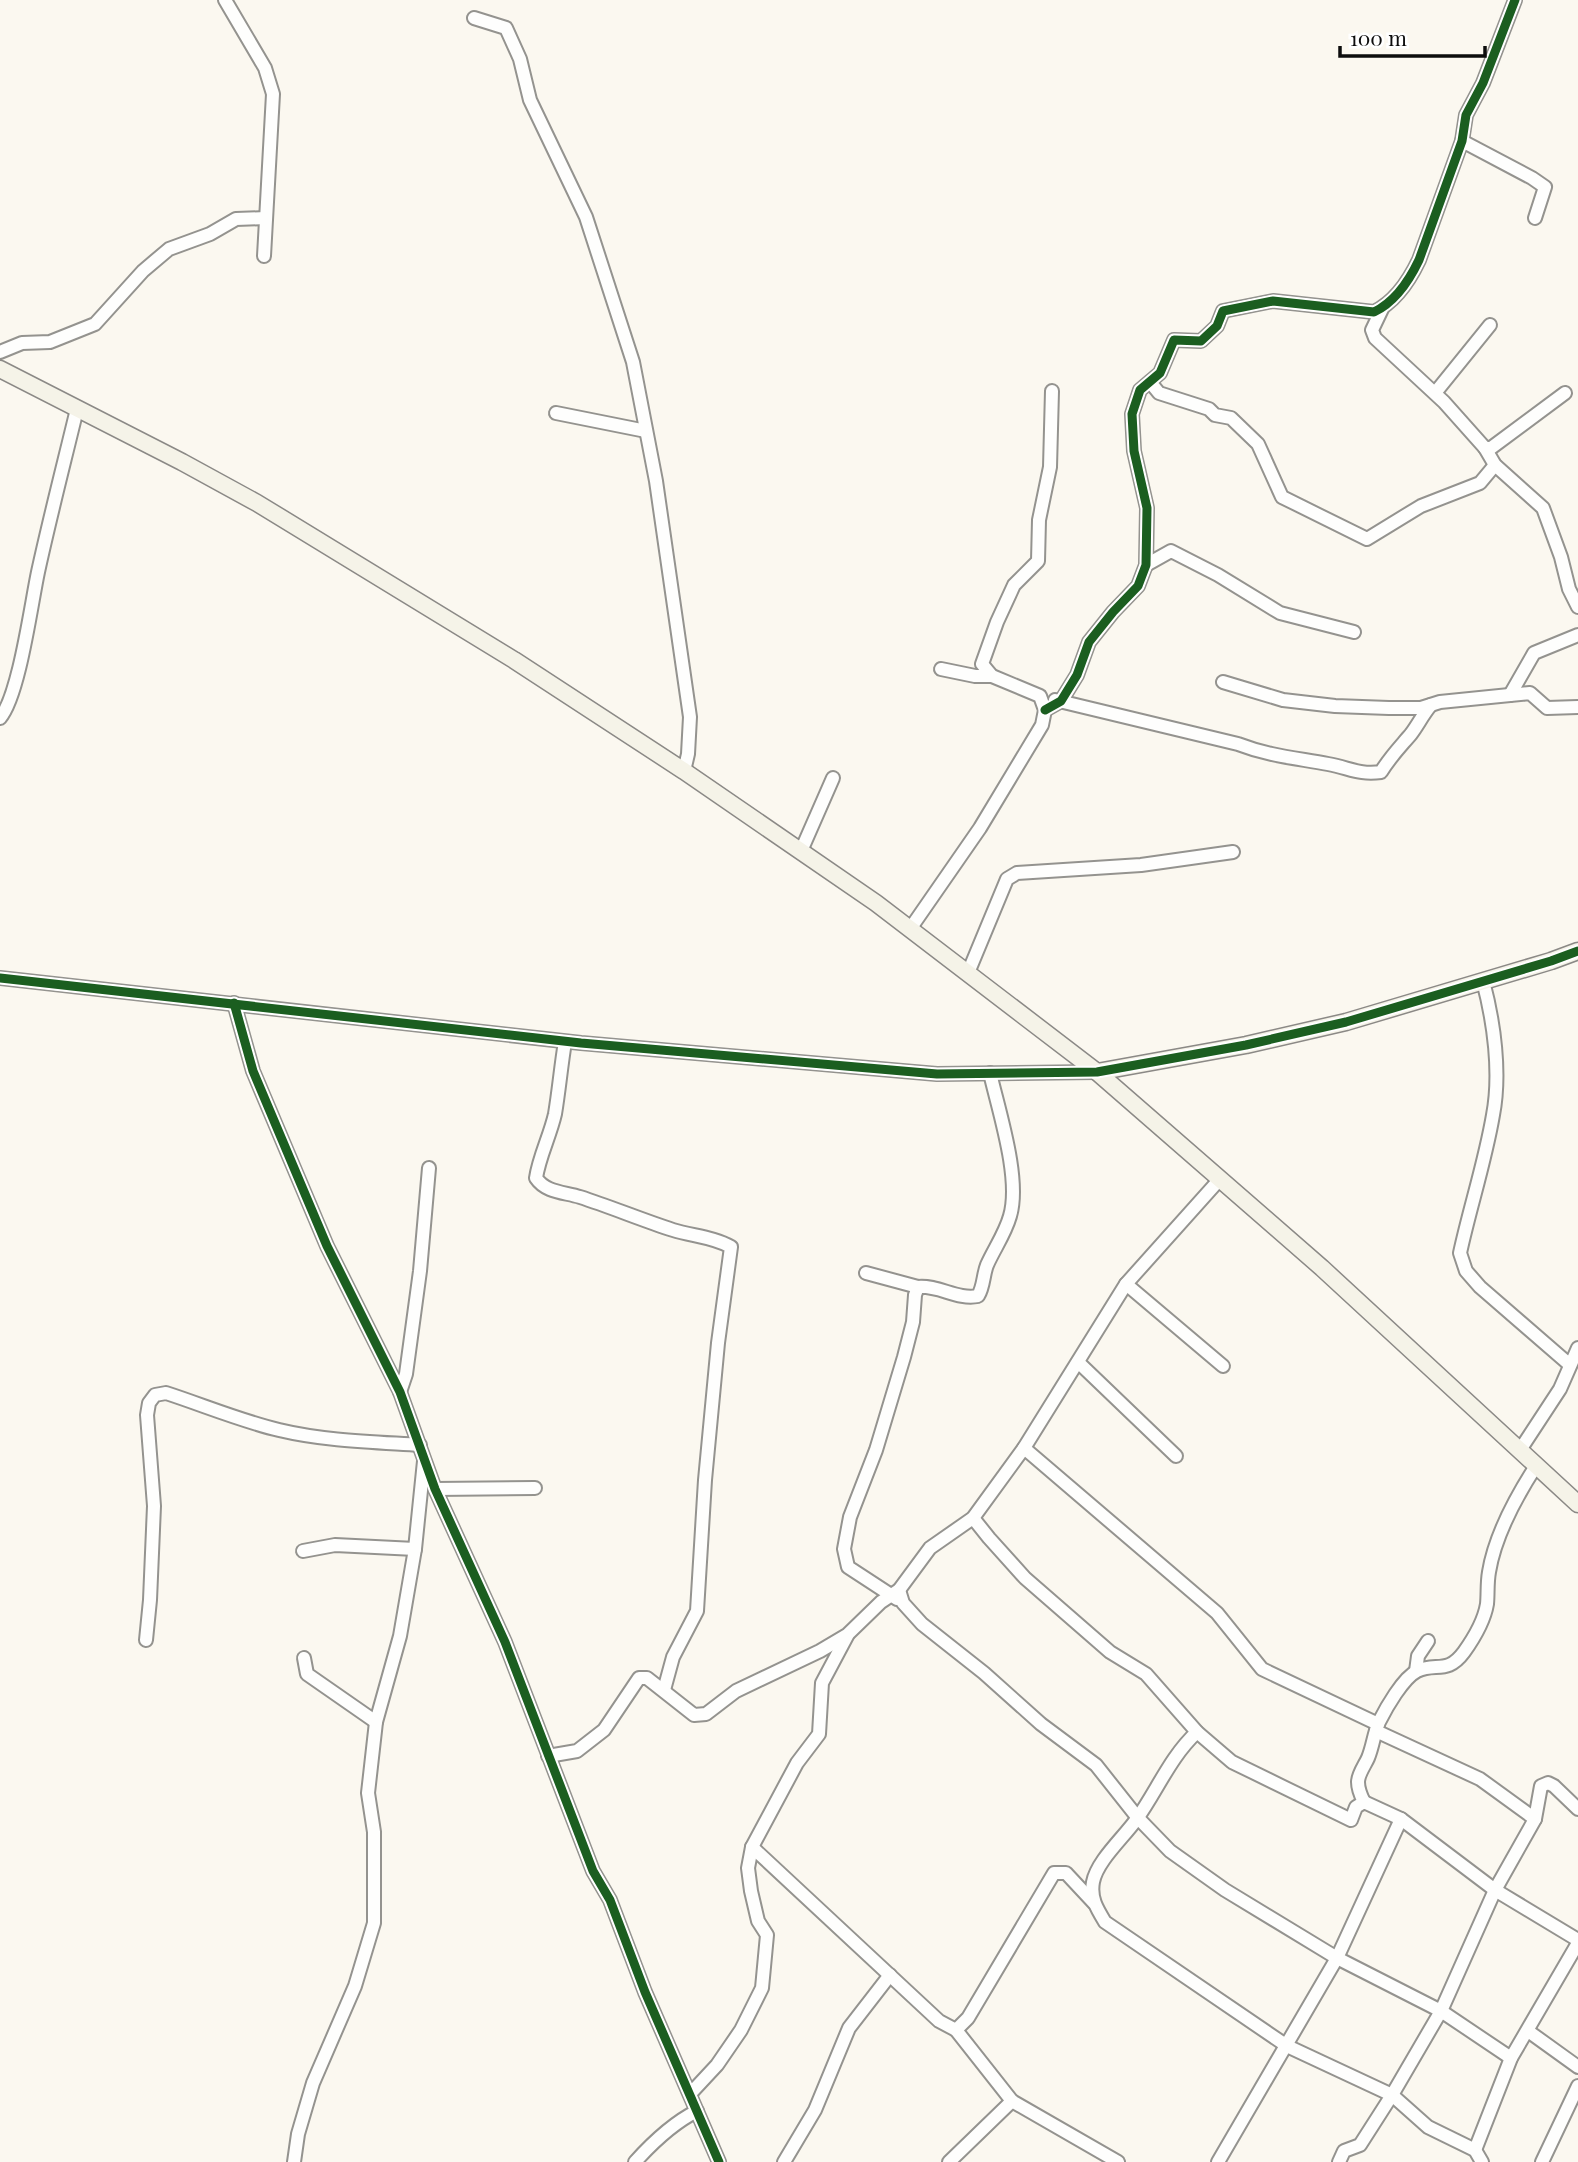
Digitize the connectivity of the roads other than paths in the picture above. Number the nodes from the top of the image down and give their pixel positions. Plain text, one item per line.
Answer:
1 (225, 0) edge
2 (1515, 0) edge
3 (474, 18) dead end
4 (1462, 141) junction
5 (266, 218) junction
6 (1535, 218) dead end
7 (264, 256) dead end
8 (1382, 309) junction
9 (1489, 325) dead end
10 (0, 352) edge
11 (0, 369) edge
12 (1150, 382) junction
13 (1052, 391) dead end
14 (1435, 393) junction
15 (1565, 393) dead end
16 (77, 409) junction
17 (556, 413) dead end
18 (646, 431) junction
19 (1485, 448) junction
20 (1495, 465) junction
21 (1146, 565) junction
22 (1578, 607) edge
23 (1354, 632) dead end
24 (1578, 635) edge
25 (941, 668) dead end
26 (992, 676) junction
27 (1223, 682) dead end
28 (1510, 695) junction
29 (1040, 696) junction
30 (1060, 701) junction
31 (1431, 705) junction
32 (1578, 707) edge
33 (1045, 710) junction
34 (0, 718) edge
35 (684, 771) junction
36 (833, 778) dead end
37 (801, 851) junction
38 (1233, 852) dead end
39 (910, 929) junction
40 (1578, 951) edge
41 (968, 974) junction
42 (0, 978) edge
43 (1483, 981) junction
44 (234, 1003) junction
45 (565, 1042) junction
46 (1097, 1072) junction
47 (990, 1073) junction
48 (429, 1168) dead end
49 (1220, 1179) junction
50 (866, 1273) dead end
51 (1126, 1284) junction
52 (918, 1287) junction
53 (1578, 1348) edge
54 (1077, 1362) junction
55 (1570, 1365) junction
56 (1223, 1366) dead end
57 (400, 1392) junction
58 (420, 1445) junction
59 (1024, 1448) junction
60 (1520, 1450) junction
61 (1175, 1456) dead end
62 (424, 1459) junction
63 (1536, 1465) junction
64 (535, 1488) dead end
65 (435, 1489) junction
66 (1578, 1504) edge
67 (973, 1518) junction
68 (415, 1549) junction
69 (303, 1551) dead end
70 (895, 1593) junction
71 (847, 1635) junction
72 (146, 1640) dead end
73 (1428, 1641) dead end
74 (304, 1658) dead end
75 (1416, 1671) junction
76 (664, 1690) junction
77 (376, 1722) junction
78 (1377, 1728) junction
79 (1197, 1731) junction
80 (548, 1756) junction
81 (1360, 1800) junction
82 (1578, 1809) edge
83 (1138, 1818) junction
84 (1401, 1819) junction
85 (1535, 1819) junction
86 (752, 1847) junction
87 (1495, 1890) junction
88 (1094, 1903) junction
89 (1578, 1941) edge
90 (1337, 1958) junction
91 (890, 1975) junction
92 (1441, 2011) junction
93 (956, 2030) junction
94 (1528, 2031) junction
95 (1287, 2046) junction
96 (1511, 2058) junction
97 (1578, 2067) edge
98 (1578, 2086) edge
99 (690, 2094) junction
100 (1392, 2095) junction
101 (1012, 2101) junction
102 (697, 2111) junction
103 (1475, 2150) junction
104 (294, 2162) edge
105 (635, 2162) edge
106 (719, 2162) edge
107 (784, 2162) edge
108 (949, 2162) edge
109 (1118, 2162) edge
110 (1218, 2162) edge
111 (1339, 2162) edge
112 (1482, 2162) edge
113 (1542, 2162) edge

1 - 5 street
2 - 4 street
3 - 18 street
4 - 6 street
4 - 8 street
5 - 7 street
5 - 10 street
8 - 12 street
8 - 14 street
9 - 14 street
11 - 16 main road
12 - 20 street
12 - 21 street
13 - 26 street
14 - 19 street
15 - 19 street
16 - 34 street
16 - 35 main road
17 - 18 street
18 - 35 street
19 - 20 street
20 - 22 street
21 - 23 street
21 - 30 street
24 - 28 street
25 - 26 street
26 - 29 street
27 - 31 street
28 - 31 street
28 - 32 street
29 - 30 street
29 - 33 street
30 - 31 street
30 - 33 street
33 - 39 street
35 - 37 main road
36 - 37 street
37 - 39 main road
38 - 41 street
39 - 41 main road
40 - 43 main road
41 - 46 main road
42 - 44 street
43 - 46 main road
43 - 55 street
44 - 45 street
44 - 57 street
45 - 47 street
45 - 76 street
46 - 47 street
46 - 49 main road
47 - 52 street
48 - 57 street
49 - 51 street
49 - 60 main road
50 - 52 street
51 - 54 street
51 - 56 street
52 - 70 street
53 - 55 street
54 - 59 street
54 - 61 street
55 - 60 street
57 - 58 street
58 - 62 street
58 - 72 street
59 - 67 street
59 - 78 street
60 - 63 main road
62 - 65 street
62 - 68 street
63 - 66 main road
63 - 75 street
64 - 65 street
65 - 80 street
67 - 70 street
67 - 79 street
68 - 69 street
68 - 77 street
70 - 71 street
70 - 83 street
71 - 76 street
71 - 86 street
73 - 75 street
74 - 77 street
75 - 78 street
76 - 80 street
77 - 104 street
78 - 81 street
78 - 85 street
79 - 81 street
79 - 83 street
80 - 99 street
81 - 84 street
82 - 85 street
83 - 88 street
83 - 90 street
84 - 87 street
84 - 90 street
85 - 87 street
86 - 91 street
86 - 99 street
87 - 89 street
87 - 92 street
88 - 93 street
88 - 95 street
89 - 94 street
90 - 92 street
90 - 95 street
91 - 93 street
91 - 107 street
92 - 96 street
92 - 100 street
93 - 101 street
94 - 96 street
94 - 97 street
95 - 100 street
95 - 110 street
96 - 103 street
98 - 113 street
99 - 102 street
100 - 103 street
100 - 111 street
101 - 108 street
101 - 109 street
102 - 105 street
102 - 106 street
103 - 112 street

